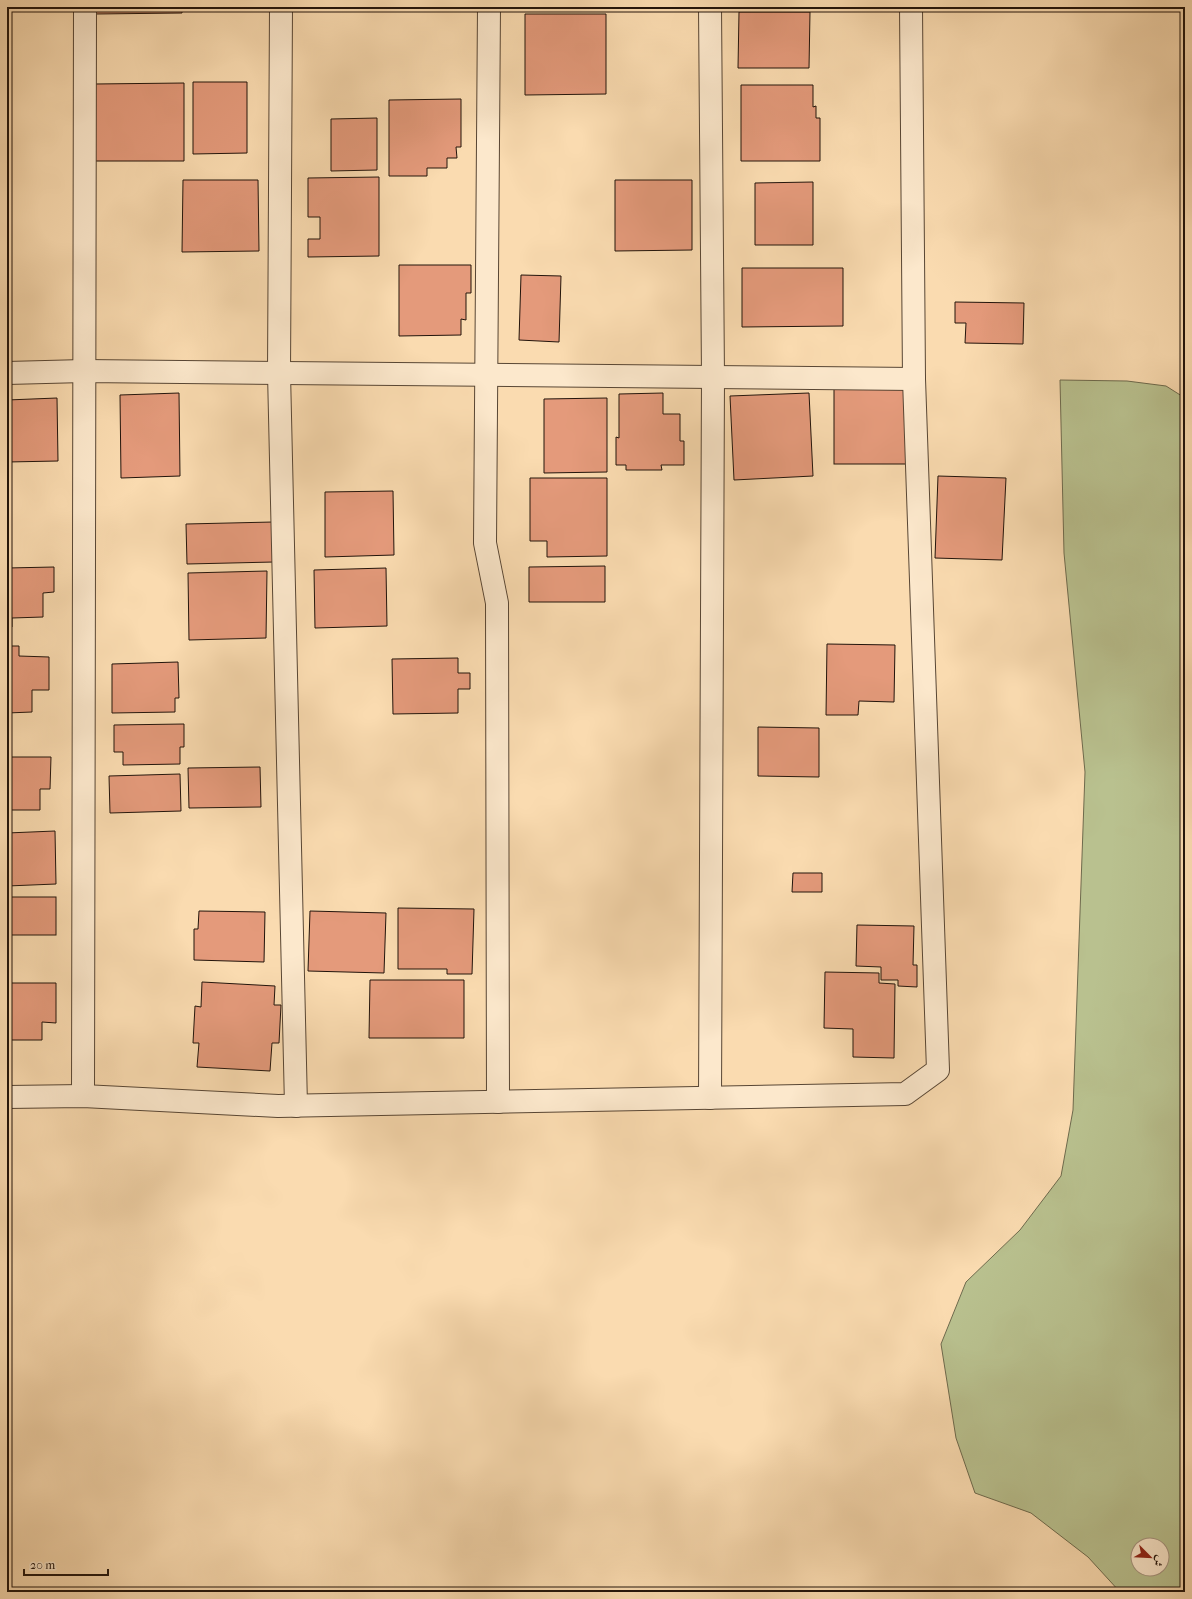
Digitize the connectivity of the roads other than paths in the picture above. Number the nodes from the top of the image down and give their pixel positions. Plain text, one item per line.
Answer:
1 (85, 7) edge
2 (281, 7) edge
3 (489, 7) edge
4 (710, 7) edge
5 (911, 7) edge
6 (84, 371) junction
7 (7, 373) edge
8 (279, 373) junction
9 (485, 375) junction
10 (713, 377) junction
11 (914, 379) junction
12 (83, 1096) junction
13 (7, 1097) edge
14 (710, 1098) junction
15 (498, 1102) junction
16 (296, 1106) junction

1 - 6 street
2 - 8 street
3 - 9 street
4 - 10 street
5 - 11 street
6 - 7 street
6 - 8 street
6 - 12 street
8 - 9 street
8 - 16 street
9 - 10 street
9 - 15 street
10 - 11 street
10 - 14 street
11 - 14 street
12 - 13 street
12 - 16 street
14 - 15 street
15 - 16 street

